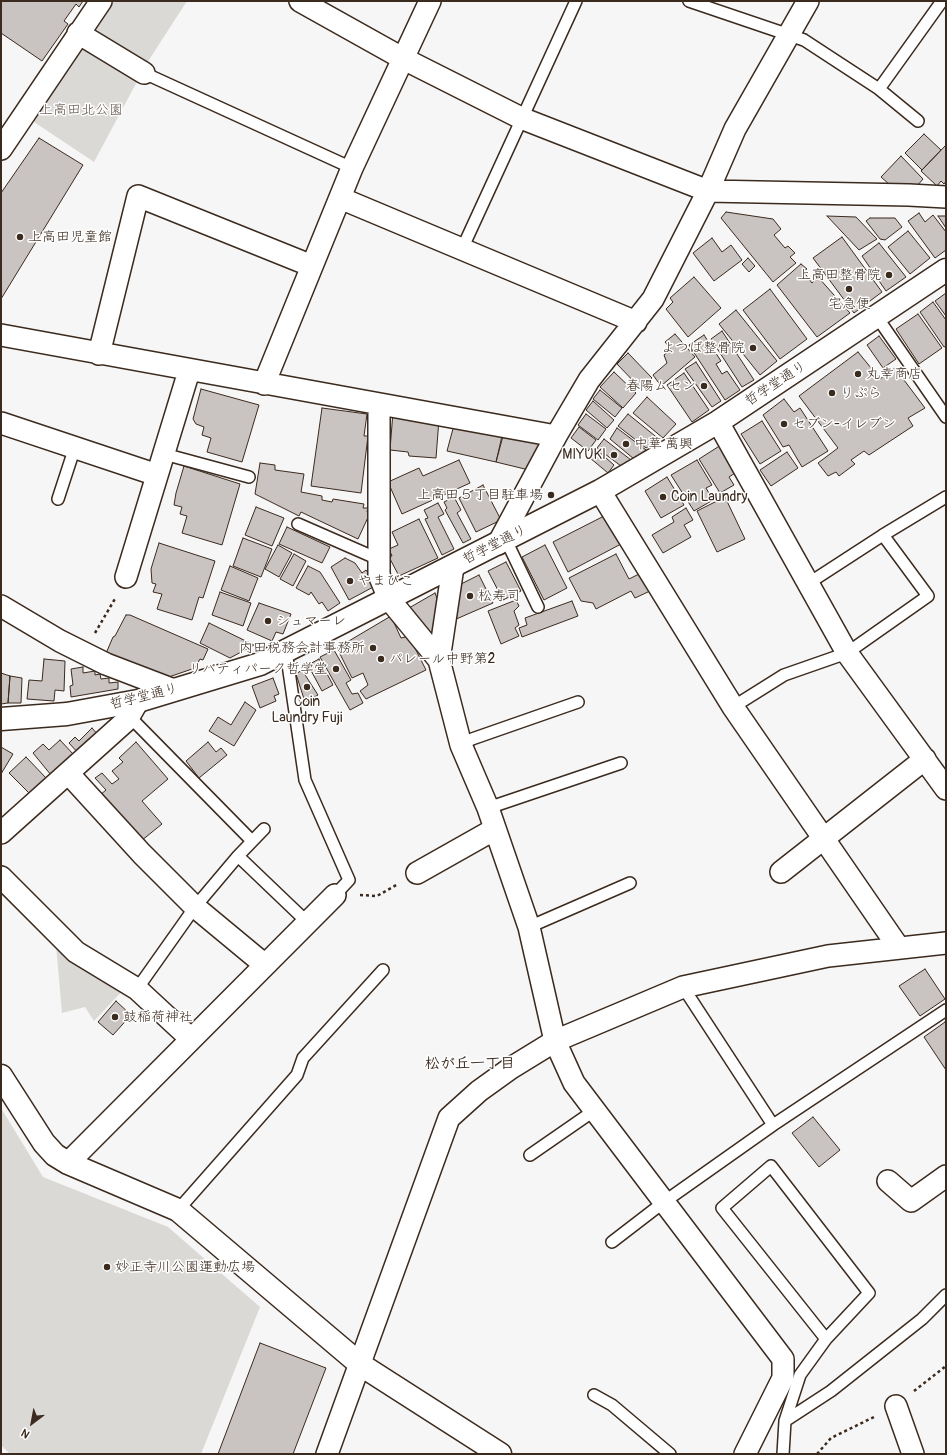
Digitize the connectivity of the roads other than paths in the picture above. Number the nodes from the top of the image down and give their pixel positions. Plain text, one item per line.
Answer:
1 (101, 1) edge
2 (300, 1) edge
3 (430, 1) edge
4 (576, 1) edge
5 (689, 1) edge
6 (808, 1) edge
7 (942, 1) edge
8 (78, 33) junction
9 (788, 34) junction
10 (402, 58) junction
11 (144, 73) joint
12 (879, 89) junction
13 (521, 118) junction
14 (918, 121) dead end
15 (1, 149) edge
16 (352, 168) junction
17 (708, 191) junction
18 (946, 197) edge
19 (340, 198) junction
20 (462, 249) junction
21 (312, 266) junction
22 (946, 270) edge
23 (877, 317) junction
24 (636, 322) junction
25 (1, 335) edge
26 (99, 354) junction
27 (189, 371) junction
28 (264, 384) junction
29 (379, 404) junction
30 (946, 417) edge
31 (718, 422) junction
32 (1, 423) edge
33 (556, 436) junction
34 (75, 447) junction
35 (164, 454) junction
36 (157, 474) junction
37 (249, 477) dead end
38 (600, 491) junction
39 (946, 497) edge
40 (58, 499) dead end
41 (298, 524) dead end
42 (883, 535) junction
43 (502, 542) junction
44 (378, 559) junction
45 (453, 567) junction
46 (126, 577) road end
47 (809, 583) junction
48 (389, 598) junction
49 (1, 606) edge
50 (538, 607) dead end
51 (286, 651) junction
52 (847, 653) junction
53 (440, 660) junction
54 (174, 690) junction
55 (578, 702) dead end
56 (733, 707) junction
57 (134, 709) junction
58 (1, 719) edge
59 (461, 744) junction
60 (925, 759) junction
61 (621, 763) dead end
62 (68, 773) junction
63 (946, 789) edge
64 (488, 808) junction
65 (264, 829) dead end
66 (495, 829) junction
67 (2, 830) edge
68 (823, 838) junction
69 (252, 841) junction
70 (238, 856) junction
71 (781, 872) dead end
72 (417, 873) road end
73 (1, 877) edge
74 (630, 883) dead end
75 (335, 895) joint
76 (195, 907) junction
77 (307, 922) junction
78 (529, 927) junction
79 (946, 943) edge
80 (899, 948) junction
81 (265, 965) junction
82 (383, 970) dead end
83 (683, 987) junction
84 (137, 989) junction
85 (946, 1010) edge
86 (191, 1039) junction
87 (555, 1041) junction
88 (1, 1076) edge
89 (595, 1110) junction
90 (773, 1125) junction
91 (530, 1156) dead end
92 (68, 1163) junction
93 (946, 1176) edge
94 (888, 1181) dead end
95 (664, 1202) junction
96 (178, 1210) junction
97 (612, 1242) dead end
98 (946, 1295) edge
99 (826, 1339) junction
100 (361, 1365) junction
101 (594, 1395) dead end
102 (896, 1406) dead end
103 (785, 1421) junction
104 (327, 1454) edge
105 (500, 1454) edge
106 (670, 1454) edge
107 (745, 1454) edge
108 (784, 1454) edge
109 (913, 1454) edge

1 - 8 street
2 - 10 street
3 - 10 street
4 - 13 lane
5 - 9 lane
6 - 9 street
7 - 12 lane
8 - 11 street
8 - 15 street
9 - 12 lane
9 - 17 street
10 - 13 street
10 - 16 street
11 - 16 lane
12 - 14 lane
13 - 17 street
13 - 20 lane
16 - 19 street
17 - 18 street
17 - 24 street
19 - 20 street
19 - 21 street
20 - 24 street
21 - 26 street
21 - 28 street
22 - 23 street, 哲学堂通り
23 - 30 lane
23 - 31 street, 哲学堂通り
24 - 33 street
25 - 26 street
26 - 27 street
27 - 28 street
27 - 35 street
28 - 29 street
29 - 33 street
29 - 44 street
31 - 38 street, 哲学堂通り
31 - 47 street
32 - 34 street
33 - 43 street
34 - 36 street
34 - 40 lane
35 - 36 street
35 - 37 lane
36 - 46 street
38 - 43 street, 哲学堂通り
38 - 56 street
39 - 42 lane
41 - 44 lane
42 - 47 lane
42 - 52 lane
43 - 45 street, 哲学堂通り
43 - 50 lane
44 - 48 street
45 - 48 street, 哲学堂通り
45 - 53 street
47 - 52 street
48 - 51 street, 哲学堂通り
48 - 53 street
49 - 54 street
51 - 54 street, 哲学堂通り
51 - 75 lane
52 - 56 lane
52 - 60 street
53 - 59 street
54 - 57 street, 哲学堂通り
55 - 59 lane
56 - 68 street
57 - 58 street, 哲学堂通り
57 - 62 street
57 - 69 lane
59 - 64 street
60 - 63 street
60 - 68 street
61 - 64 lane
62 - 67 street
62 - 76 street
64 - 66 street
65 - 69 lane
66 - 72 street
66 - 78 street
68 - 71 street
68 - 80 street
69 - 70 lane
70 - 76 lane
70 - 77 lane
73 - 84 street
74 - 78 lane
75 - 77 street
76 - 81 street
76 - 84 lane
77 - 81 street
78 - 87 street
79 - 80 street
80 - 83 street
81 - 86 street
82 - 96 lane
83 - 87 street
83 - 90 lane
84 - 86 street
85 - 90 lane
86 - 92 street
87 - 89 street
87 - 100 street
88 - 92 street
89 - 91 lane
89 - 95 street
90 - 95 lane
92 - 96 street
93 - 94 street
95 - 97 lane
95 - 107 street
96 - 100 street
98 - 103 lane
99 - 99 lane
99 - 103 lane
100 - 104 street
100 - 105 street
101 - 106 lane
102 - 109 street
103 - 108 lane

